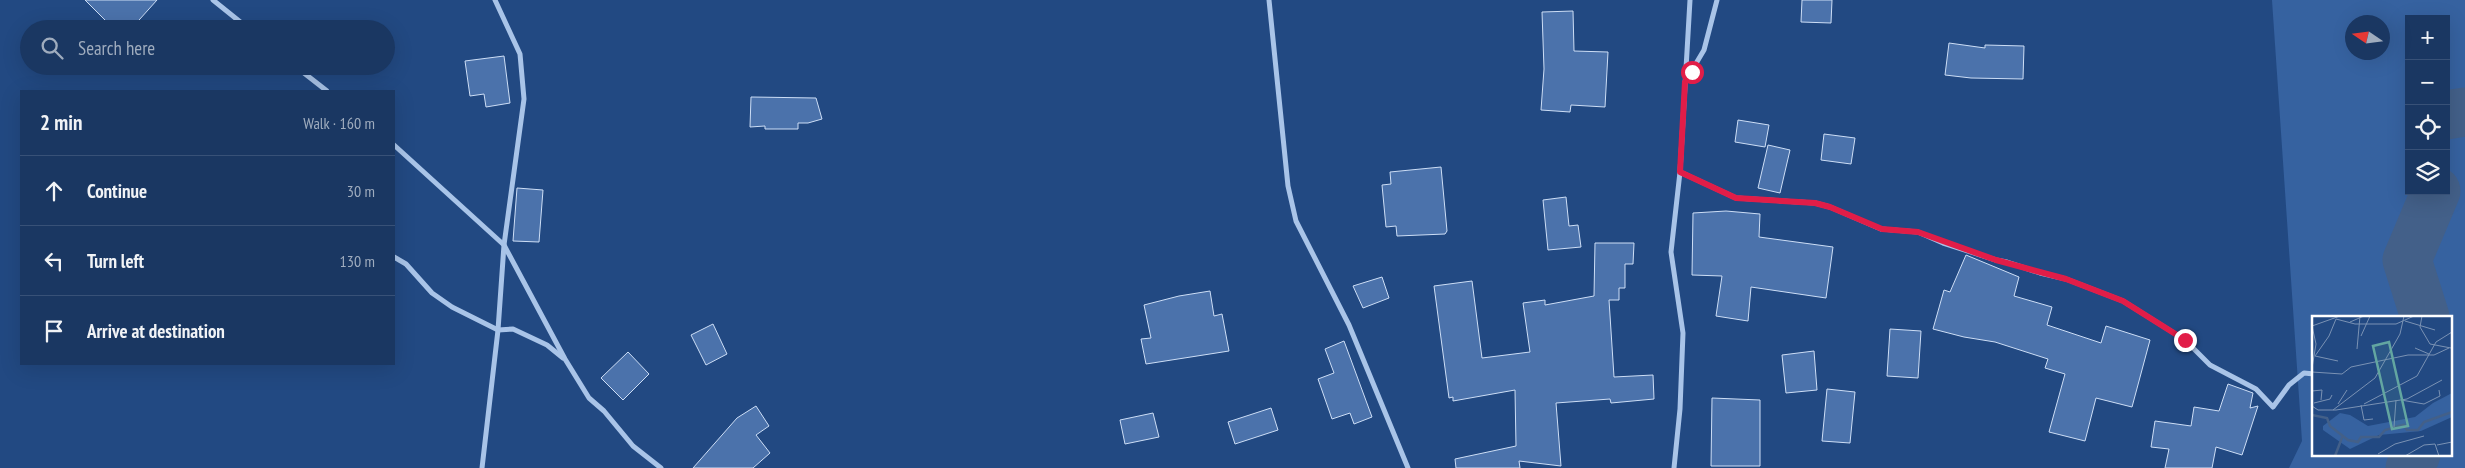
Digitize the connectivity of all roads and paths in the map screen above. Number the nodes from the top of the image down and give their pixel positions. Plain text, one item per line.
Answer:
1 (213, 0) edge
2 (495, 0) edge
3 (1269, 0) edge
4 (1690, 0) edge
5 (1717, 0) edge
6 (238, 20) edge
7 (307, 75) edge
8 (1685, 82) junction
9 (326, 90) edge
10 (395, 146) edge
11 (1680, 172) junction
12 (504, 245) junction
13 (395, 258) edge
14 (498, 330) junction
15 (565, 360) junction
16 (2312, 374) edge
17 (482, 468) edge
18 (660, 468) edge
19 (1408, 468) edge
20 (1674, 468) edge

1 - 6 street
2 - 12 street
3 - 19 street
4 - 8 street
5 - 8 street
7 - 9 street
8 - 11 street
10 - 12 street
11 - 16 street
11 - 20 street
12 - 14 street
12 - 15 street
13 - 14 street
14 - 15 street
14 - 17 street
15 - 18 street

